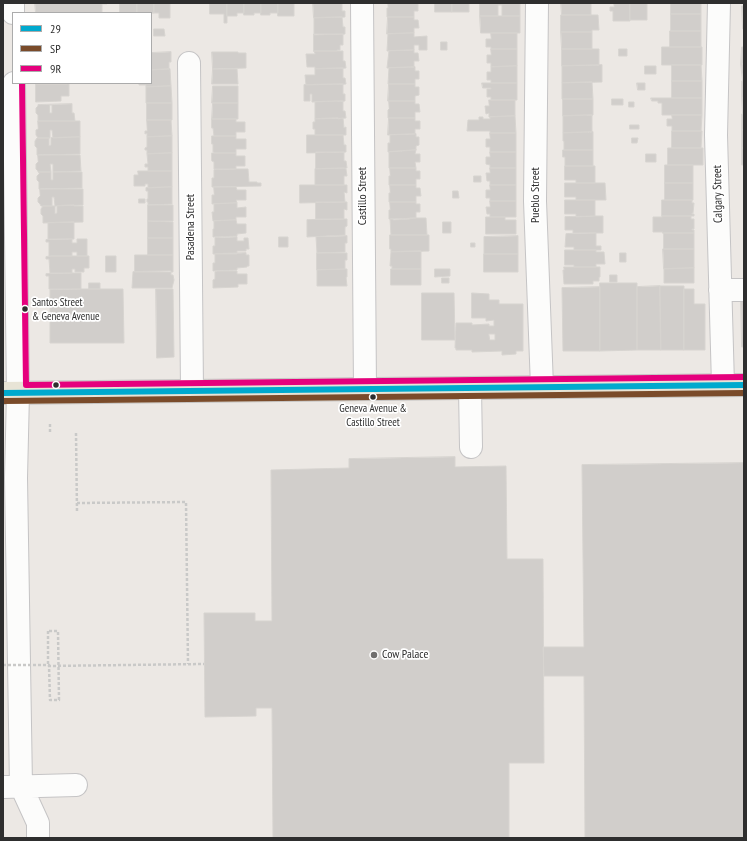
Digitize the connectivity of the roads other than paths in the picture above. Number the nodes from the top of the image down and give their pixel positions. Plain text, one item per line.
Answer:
1 (362, 3) edge
2 (537, 3) edge
3 (719, 3) edge
4 (190, 63) dead end
5 (14, 84) edge
6 (720, 290) junction
7 (744, 290) edge
8 (733, 385) edge
9 (542, 387) junction
10 (470, 388) junction
11 (364, 389) junction
12 (192, 391) junction
13 (10, 393) edge
14 (470, 447) dead end
15 (76, 785) dead end
16 (12, 787) edge
17 (38, 838) edge

1 - 11 street, Castillo Street
2 - 9 street, Pueblo Street
3 - 6 street, Calgary Street
4 - 12 street, Pasadena Street
5 - 13 street
6 - 7 street
6 - 8 street, Calgary Street
8 - 9 main road
9 - 10 main road
10 - 11 main road
10 - 14 street
11 - 12 main road
12 - 13 main road
13 - 16 street
15 - 16 street
16 - 17 street

